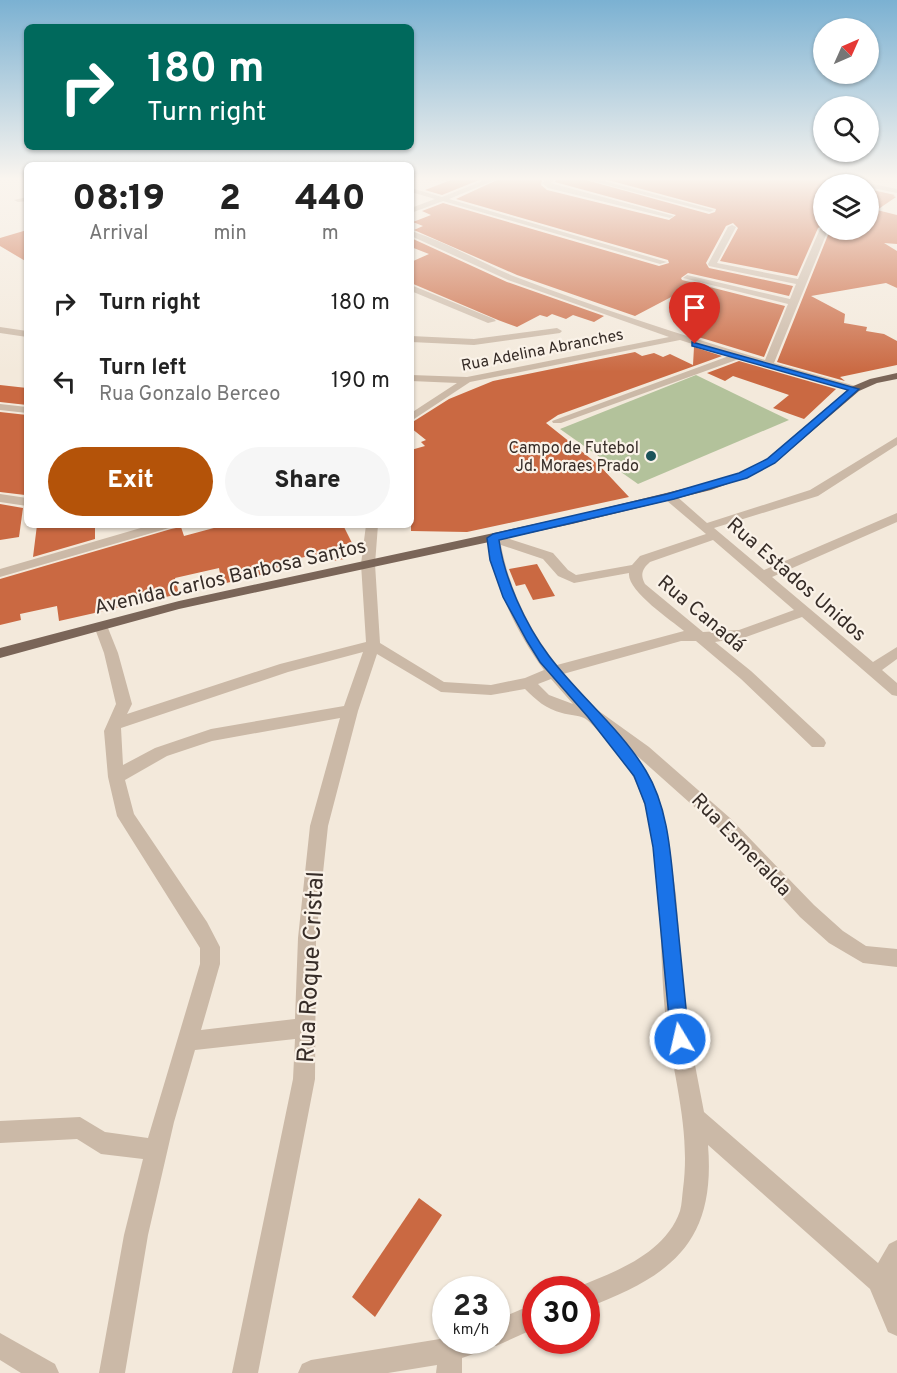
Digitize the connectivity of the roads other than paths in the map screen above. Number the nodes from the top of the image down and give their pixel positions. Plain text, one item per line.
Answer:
1 (437, 244) edge
2 (600, 244) edge
3 (723, 244) edge
4 (817, 244) edge
5 (663, 262) dead end
6 (687, 278) dead end
7 (800, 282) junction
8 (414, 289) edge
9 (794, 303) junction
10 (491, 321) dead end
11 (0, 330) edge
12 (557, 331) dead end
13 (24, 334) edge
14 (678, 338) junction
15 (414, 339) edge
16 (737, 356) junction
17 (768, 364) junction
18 (897, 376) edge
19 (414, 378) edge
20 (467, 380) junction
21 (855, 389) junction
22 (0, 407) edge
23 (24, 410) edge
24 (414, 416) edge
25 (557, 421) dead end
26 (897, 440) edge
27 (670, 497) junction
28 (0, 498) edge
29 (24, 502) edge
30 (897, 517) edge
31 (150, 528) edge
32 (372, 528) edge
33 (711, 531) junction
34 (493, 538) junction
35 (368, 564) junction
36 (636, 568) junction
37 (0, 573) edge
38 (764, 575) junction
39 (805, 611) junction
40 (101, 626) junction
41 (698, 635) junction
42 (373, 645) junction
43 (897, 652) edge
44 (0, 653) edge
45 (873, 670) junction
46 (555, 671) junction
47 (528, 683) junction
48 (897, 691) edge
49 (350, 711) junction
50 (592, 714) junction
51 (115, 724) junction
52 (818, 743) dead end
53 (117, 777) junction
54 (897, 958) edge
55 (305, 1028) junction
56 (187, 1041) junction
57 (695, 1119) junction
58 (0, 1132) edge
59 (156, 1149) junction
60 (897, 1252) edge
61 (600, 1290) edge
62 (888, 1290) edge
63 (897, 1323) edge
64 (0, 1346) edge
65 (449, 1362) edge
66 (46, 1373) edge
67 (112, 1373) edge
68 (245, 1373) edge
69 (310, 1373) edge

1 - 14 street
2 - 5 street
3 - 7 street
4 - 7 street
6 - 9 street
7 - 9 street
8 - 10 street
9 - 17 street
11 - 13 street
12 - 15 street
14 - 16 street
14 - 20 street, Rua Adelina Abranches
16 - 17 street
16 - 25 street
17 - 21 street
18 - 21 main road, Avenida Carlos Barbosa Santos
19 - 20 street, Rua Adelina Abranches
20 - 24 street
21 - 27 main road, Avenida Carlos Barbosa Santos
22 - 23 street
26 - 33 street, Rua Canadá
27 - 33 street, Rua Estados Unidos
27 - 34 main road, Avenida Carlos Barbosa Santos
28 - 29 street
30 - 38 street
31 - 37 street
32 - 35 street, Rua Roque Cristal
33 - 36 street, Rua Canadá
33 - 38 street, Rua Estados Unidos
34 - 35 main road, Avenida Carlos Barbosa Santos
34 - 36 street
34 - 46 street, Rua Esmeralda
35 - 40 main road, Avenida Carlos Barbosa Santos
35 - 42 street, Rua Roque Cristal
36 - 41 street, Rua Canadá
38 - 39 street, Rua Estados Unidos
39 - 41 street
39 - 45 street, Rua Estados Unidos
40 - 44 main road, Avenida Carlos Barbosa Santos
40 - 51 street
41 - 46 street
41 - 52 street, Rua Canadá
42 - 47 street
42 - 49 street, Rua Roque Cristal
42 - 51 street
43 - 45 street
45 - 48 street, Rua Estados Unidos
46 - 47 street
46 - 50 street, Rua Esmeralda
47 - 50 street
49 - 53 street
49 - 55 street, Rua Roque Cristal
50 - 54 street, Rua Esmeralda
50 - 57 street, Rua Esmeralda
51 - 53 street
53 - 56 street
55 - 56 street
55 - 68 street, Rua Roque Cristal
56 - 59 street
57 - 61 street, Rua Esmeralda
57 - 62 street
58 - 59 street
59 - 67 street
60 - 62 street
62 - 63 street
64 - 66 street
65 - 69 street

